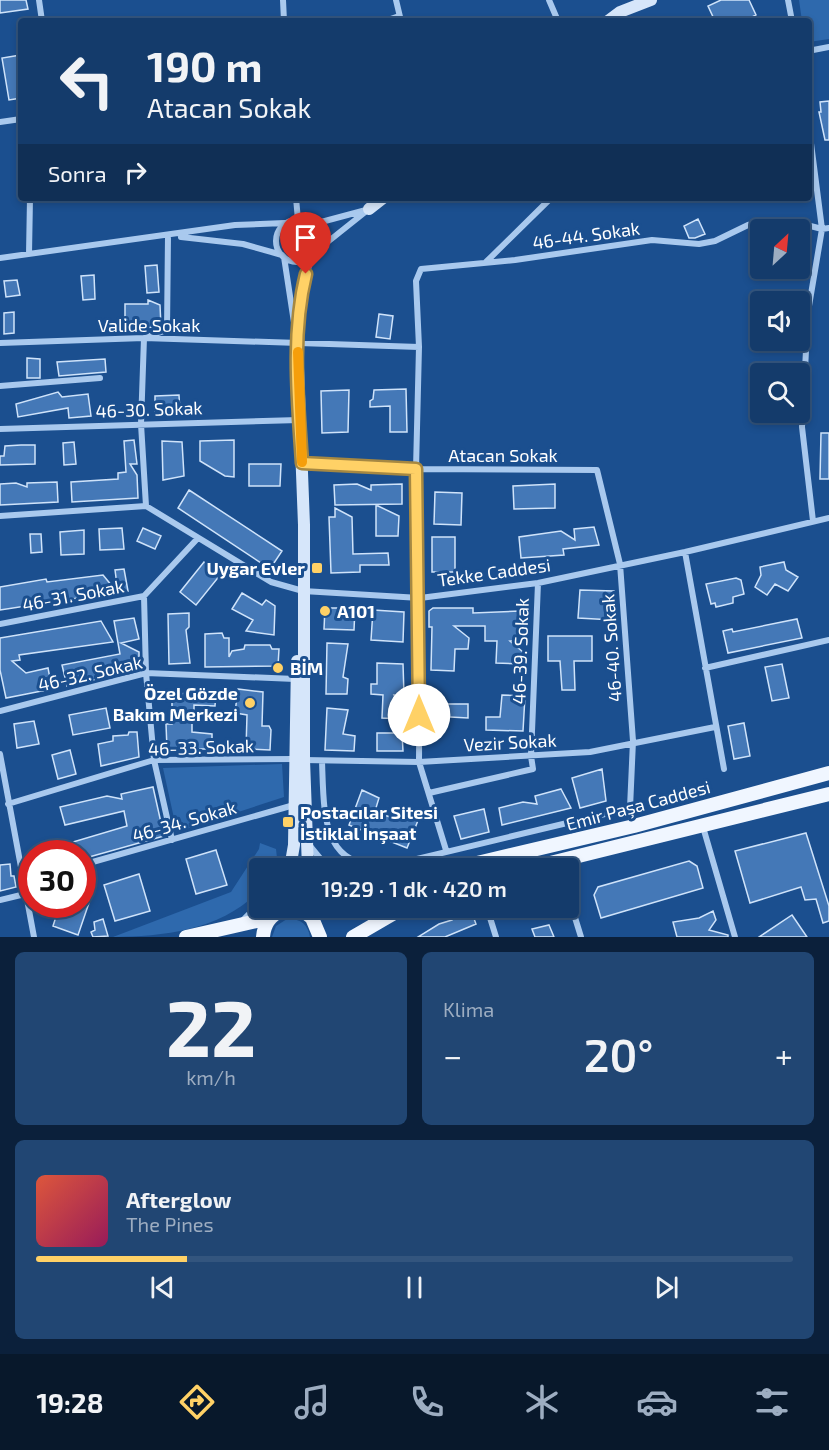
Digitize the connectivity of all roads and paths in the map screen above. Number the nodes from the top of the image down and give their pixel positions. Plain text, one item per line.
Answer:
1 (39, 0) edge
2 (283, 0) edge
3 (396, 0) edge
4 (549, 0) edge
5 (651, 0) edge
6 (788, 0) edge
7 (42, 18) edge
8 (284, 18) edge
9 (400, 18) edge
10 (557, 18) edge
11 (612, 18) edge
12 (791, 18) edge
13 (829, 47) edge
14 (812, 50) edge
15 (18, 119) edge
16 (0, 122) edge
17 (812, 146) edge
18 (30, 201) edge
19 (296, 201) edge
20 (379, 201) edge
21 (547, 201) edge
22 (369, 209) junction
23 (298, 220) junction
24 (285, 224) junction
25 (310, 225) junction
26 (825, 229) edge
27 (168, 236) junction
28 (313, 253) junction
29 (28, 254) junction
30 (283, 256) junction
31 (0, 258) edge
32 (486, 263) junction
33 (144, 338) junction
34 (297, 342) junction
35 (0, 343) edge
36 (419, 347) junction
37 (100, 378) dead end
38 (0, 386) edge
39 (299, 420) junction
40 (141, 424) junction
41 (0, 429) edge
42 (302, 463) junction
43 (416, 469) junction
44 (597, 470) joint
45 (146, 506) junction
46 (0, 516) edge
47 (829, 518) edge
48 (813, 521) junction
49 (198, 538) junction
50 (685, 552) junction
51 (620, 564) junction
52 (537, 583) junction
53 (303, 591) junction
54 (144, 596) junction
55 (420, 598) junction
56 (0, 624) edge
57 (829, 640) edge
58 (705, 668) junction
59 (146, 673) junction
60 (295, 679) junction
61 (0, 711) edge
62 (715, 727) junction
63 (633, 741) junction
64 (0, 754) edge
65 (531, 756) junction
66 (154, 760) junction
67 (299, 760) junction
68 (322, 761) junction
69 (419, 762) junction
70 (724, 769) dead end
71 (829, 773) edge
72 (429, 793) junction
73 (829, 794) edge
74 (8, 804) junction
75 (294, 805) junction
76 (630, 808) junction
77 (634, 826) junction
78 (703, 827) junction
79 (172, 840) junction
80 (308, 843) junction
81 (294, 845) junction
82 (446, 850) junction
83 (18, 856) edge
84 (288, 858) edge
85 (292, 858) edge
86 (308, 858) edge
87 (320, 858) edge
88 (498, 858) edge
89 (579, 860) edge
90 (96, 862) edge
91 (18, 896) edge
92 (0, 900) edge
93 (249, 913) edge
94 (30, 918) edge
95 (256, 918) edge
96 (271, 918) edge
97 (314, 918) edge
98 (386, 918) edge
99 (490, 918) edge
100 (575, 918) edge
101 (239, 923) junction
102 (34, 937) edge
103 (186, 937) edge
104 (263, 937) edge
105 (320, 937) edge
106 (353, 937) edge
107 (496, 937) edge
108 (581, 937) edge
109 (735, 937) edge

1 - 7 street
2 - 8 street
3 - 9 street
4 - 10 street
5 - 11 street
6 - 12 street
13 - 14 street
15 - 16 street
17 - 26 street
18 - 29 street
19 - 23 street
20 - 22 street
21 - 32 street
22 - 25 street
22 - 28 street
23 - 24 street
23 - 25 street
24 - 27 street
24 - 30 street
25 - 28 street
26 - 32 street, 46-44. Sokak
26 - 48 street
27 - 29 street
27 - 30 street
27 - 33 street
28 - 30 street
28 - 34 street
29 - 31 street
30 - 34 street
32 - 36 street, 46-44. Sokak
33 - 34 street, Valide Sokak
33 - 35 street, Valide Sokak
33 - 40 street
34 - 36 street, Valide Sokak
34 - 39 street
36 - 43 street
37 - 38 street
39 - 40 street, 46-30. Sokak
39 - 42 street
40 - 41 street, 46-30. Sokak
40 - 45 street
42 - 43 street, Atacan Sokak
42 - 53 street
43 - 44 street, Atacan Sokak
43 - 55 street
44 - 51 street, 46-40. Sokak
45 - 46 street
45 - 49 street, Tekke Caddesi
47 - 48 street, Tekke Caddesi
48 - 50 street, Tekke Caddesi
49 - 53 street, Tekke Caddesi
49 - 54 street, 46-31. Sokak
50 - 51 street, Tekke Caddesi
50 - 58 street
51 - 52 street, Tekke Caddesi
51 - 63 street, 46-40. Sokak
52 - 55 street, Tekke Caddesi
52 - 65 street, 46-39. Sokak
53 - 55 street, Tekke Caddesi
53 - 60 street
53 - 67 street
54 - 56 street, 46-31. Sokak
54 - 59 street
55 - 69 street
57 - 58 street
58 - 62 street
59 - 60 street, 46-32. Sokak
59 - 61 street, 46-32. Sokak
59 - 66 street
60 - 67 street
62 - 63 street, Vezir Sokak
62 - 70 street
63 - 65 street, Vezir Sokak
63 - 76 street, 46-40. Sokak
64 - 74 street
65 - 69 street, Vezir Sokak
65 - 72 street
66 - 67 street, 46-33. Sokak
66 - 74 street, 46-33. Sokak
66 - 79 street
67 - 68 street, Vezir Sokak
67 - 75 street
67 - 80 street
68 - 69 street, Vezir Sokak
68 - 82 street
69 - 72 street
71 - 77 main road, Emir Paşa Caddesi
72 - 82 street
73 - 78 main road, Emir Paşa Caddesi
74 - 83 street
75 - 79 street, 46-34. Sokak
75 - 81 street
76 - 77 street, 46-40. Sokak
76 - 82 street
77 - 88 main road, Emir Paşa Caddesi
78 - 89 main road, Emir Paşa Caddesi
78 - 109 street
79 - 90 street, 46-34. Sokak
80 - 86 street
80 - 87 street
81 - 84 street
81 - 85 street
91 - 92 street
93 - 101 street
94 - 102 street
95 - 101 main road
96 - 104 main road
97 - 105 main road
98 - 106 main road
99 - 107 street
100 - 108 street
101 - 103 main road

